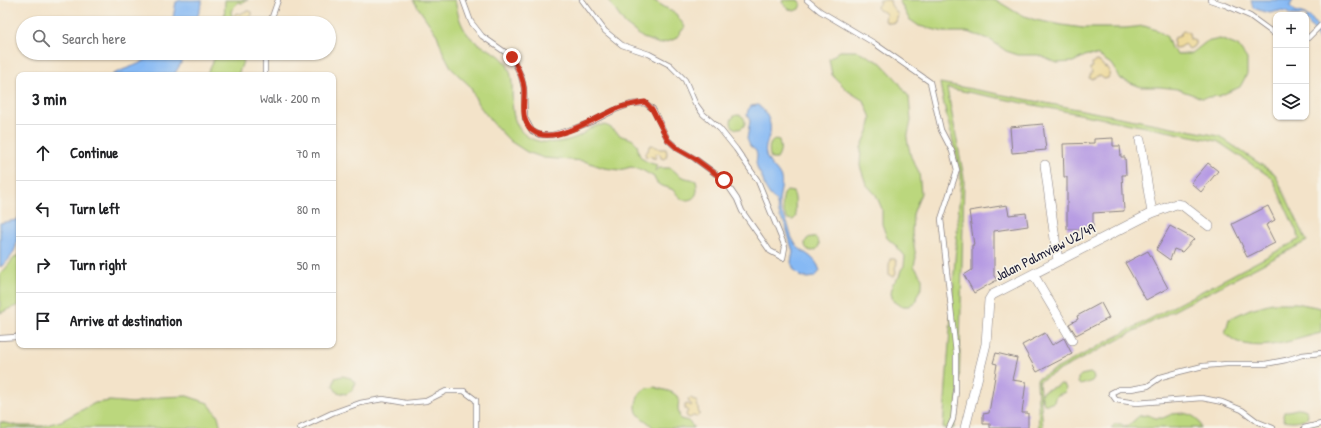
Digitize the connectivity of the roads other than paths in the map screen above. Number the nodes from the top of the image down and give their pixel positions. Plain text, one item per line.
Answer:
1 (278, 0) edge
2 (463, 0) edge
3 (582, 0) edge
4 (807, 0) edge
5 (1210, 0) edge
6 (272, 16) edge
7 (1321, 25) edge
8 (1273, 33) edge
9 (1309, 37) edge
10 (265, 60) edge
11 (265, 72) edge
12 (1140, 140) dead end
13 (1045, 165) dead end
14 (1152, 213) junction
15 (1209, 226) dead end
16 (1058, 262) junction
17 (1033, 274) junction
18 (16, 337) edge
19 (0, 338) edge
20 (1072, 340) dead end
21 (1321, 353) edge
22 (1321, 424) edge
23 (300, 428) edge
24 (476, 428) edge
25 (949, 428) edge
26 (965, 428) edge
27 (1273, 428) edge
28 (1304, 428) edge

1 - 6 lane
2 - 3 lane
4 - 25 lane
5 - 8 lane
7 - 9 lane
10 - 11 lane
12 - 14 street
13 - 16 street
14 - 15 street, Jalan Palmview U2/49
14 - 16 street, Jalan Palmview U2/49
16 - 17 street, Jalan Palmview U2/49
17 - 20 street
17 - 26 street, Jalan Palmview U2/49
18 - 19 lane
21 - 27 lane
22 - 28 lane
23 - 24 lane

